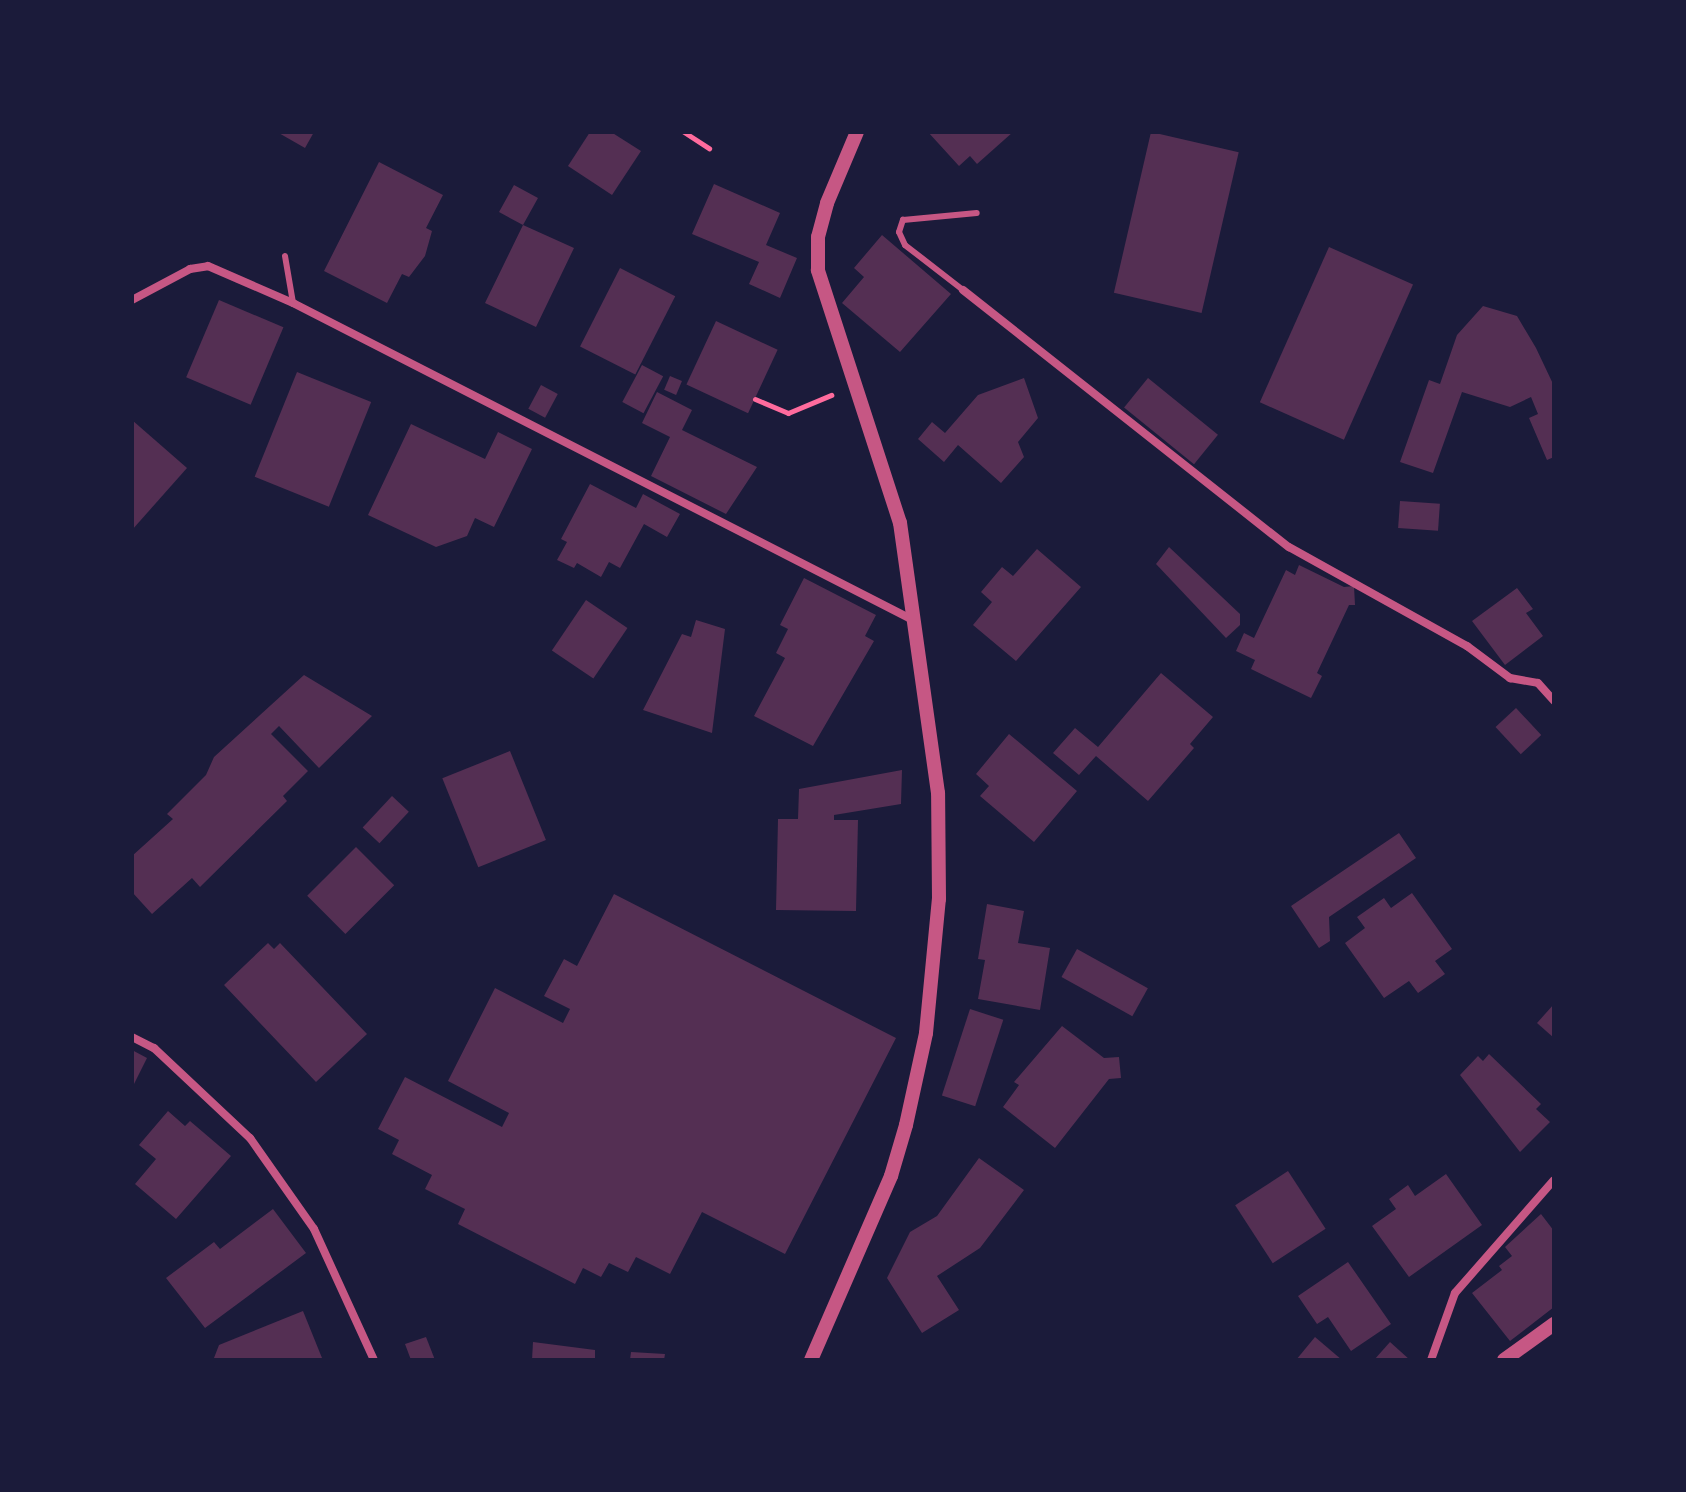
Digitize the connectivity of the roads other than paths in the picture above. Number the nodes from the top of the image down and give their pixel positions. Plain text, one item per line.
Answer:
1 (857, 132) edge
2 (977, 213) dead end
3 (285, 256) dead end
4 (963, 290) joint
5 (132, 300) edge
6 (293, 303) junction
7 (913, 620) junction
8 (1554, 701) edge
9 (132, 1037) edge
10 (1554, 1180) edge
11 (1554, 1324) edge
12 (374, 1360) edge
13 (811, 1360) edge
14 (1431, 1360) edge
15 (1504, 1360) edge

1 - 7 street
2 - 4 lane
3 - 6 lane
4 - 8 street
5 - 6 street
6 - 7 street
7 - 13 street
9 - 12 street
10 - 14 street
11 - 15 street

